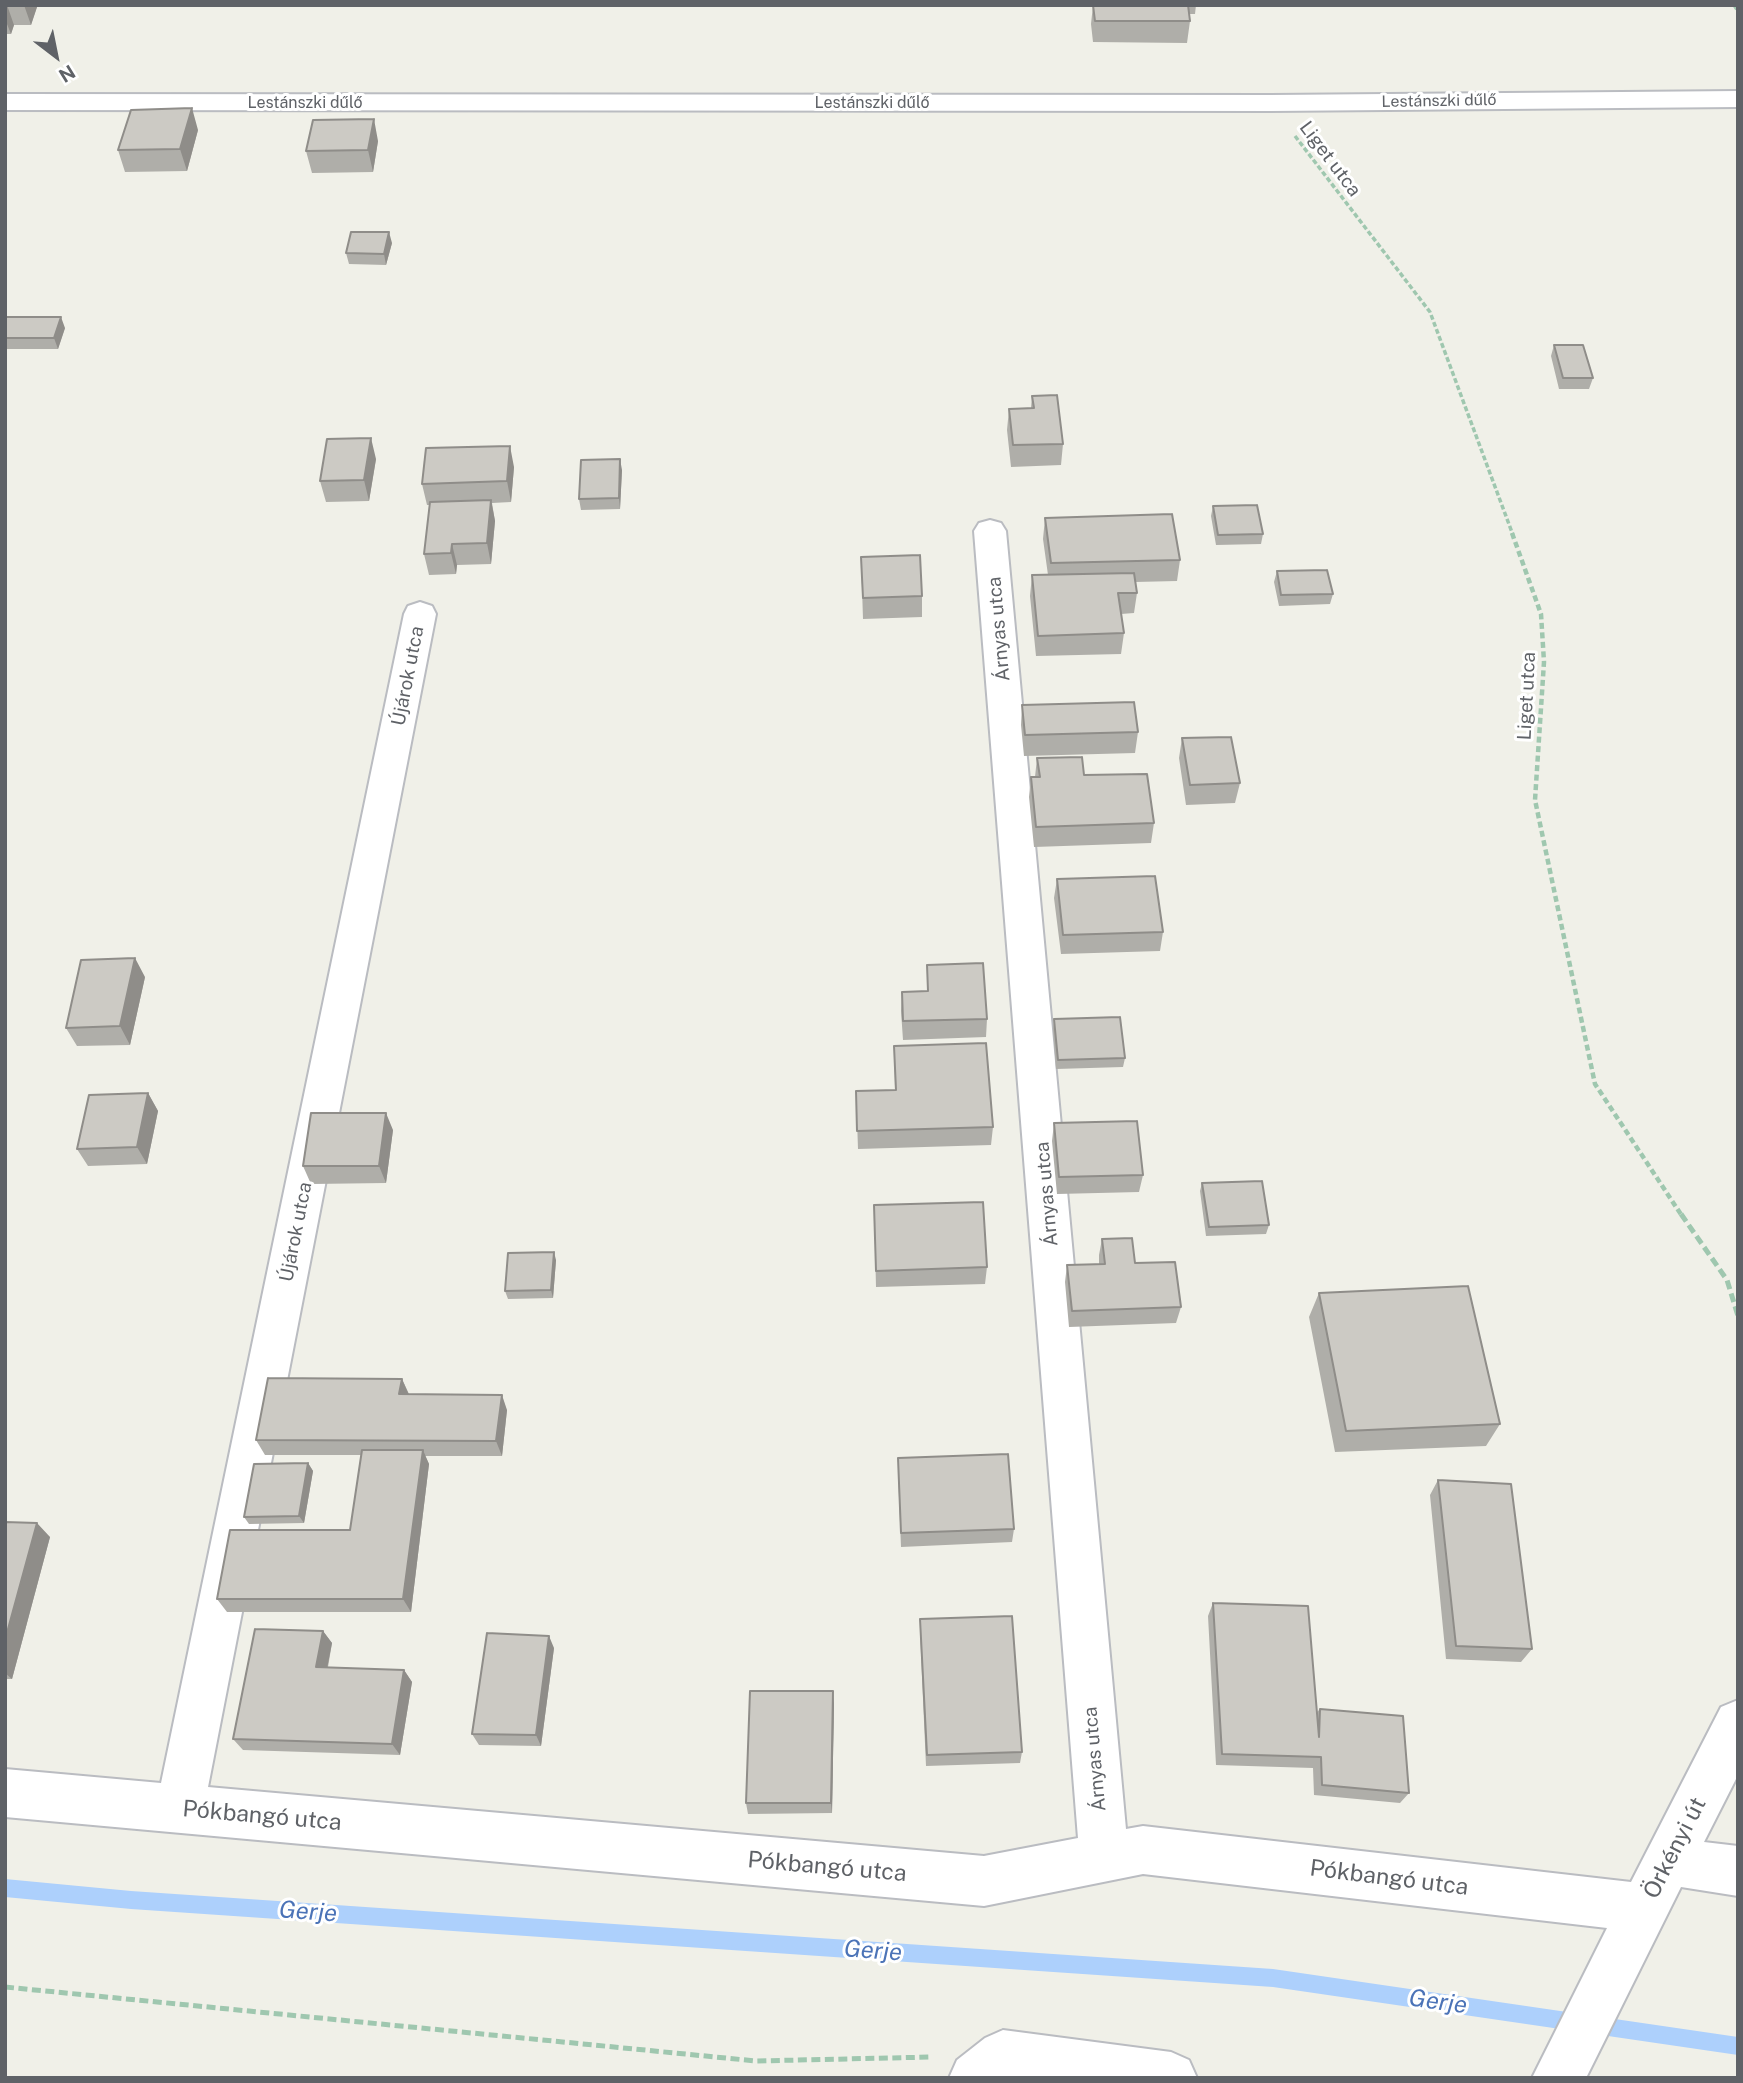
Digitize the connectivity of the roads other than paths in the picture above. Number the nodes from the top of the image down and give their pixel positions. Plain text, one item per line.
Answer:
1 (1738, 99) edge
2 (5, 102) edge
3 (990, 531) dead end
4 (420, 614) dead end
5 (1738, 1724) edge
6 (5, 1793) edge
7 (180, 1808) junction
8 (1104, 1857) junction
9 (1668, 1861) junction
10 (1738, 1871) edge
11 (1645, 1908) junction
12 (989, 2067) edge
13 (1171, 2078) edge
14 (1558, 2078) edge

1 - 2 street, Lestánszki dűlő
3 - 8 street, Árnyas utca
4 - 7 street, Újárok utca
5 - 9 street, Örkényi út
6 - 7 street, Pókbangó utca
7 - 8 street, Pókbangó utca
8 - 11 street, Pókbangó utca
9 - 10 street
9 - 11 street, Örkényi út
11 - 14 street, Örkényi út
12 - 13 street

